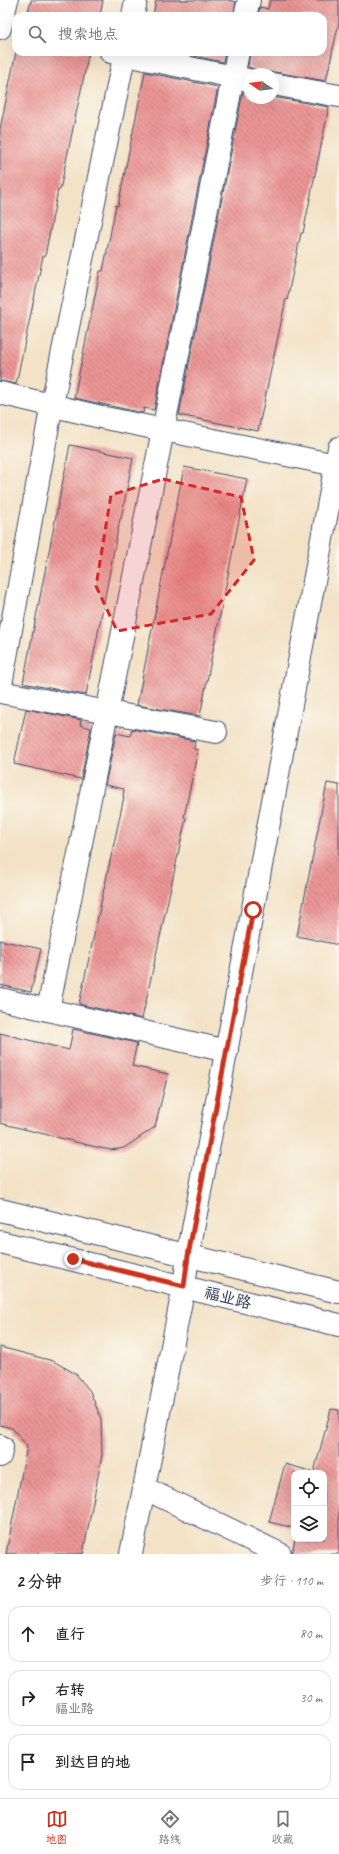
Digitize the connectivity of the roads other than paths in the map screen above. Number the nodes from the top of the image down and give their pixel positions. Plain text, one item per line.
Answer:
1 (7, 0) edge
2 (136, 0) edge
3 (248, 0) edge
4 (134, 12) edge
5 (246, 12) edge
6 (0, 29) edge
7 (12, 32) edge
8 (119, 56) edge
9 (135, 56) edge
10 (238, 56) edge
11 (241, 78) edge
12 (279, 85) edge
13 (339, 96) edge
14 (0, 393) edge
15 (52, 404) junction
16 (162, 430) junction
17 (337, 457) edge
18 (333, 513) edge
19 (0, 691) edge
20 (107, 712) junction
21 (216, 732) dead end
22 (0, 999) edge
23 (48, 1010) junction
24 (227, 1051) junction
25 (0, 1210) edge
26 (0, 1242) edge
27 (188, 1256) junction
28 (184, 1286) junction
29 (339, 1292) edge
30 (339, 1324) edge
31 (0, 1446) edge
32 (0, 1456) edge
33 (144, 1488) junction
34 (131, 1554) edge
35 (280, 1554) edge

1 - 6 street
2 - 4 street
3 - 5 street
6 - 7 street
8 - 15 street
9 - 11 street
10 - 11 street
11 - 16 street
12 - 13 street
14 - 15 street
15 - 16 street
15 - 19 street
16 - 17 street
16 - 20 street
17 - 18 street
18 - 24 street
19 - 20 street
20 - 21 street
20 - 23 street
22 - 23 street
23 - 24 street
24 - 27 street
25 - 27 street, 福业路
26 - 28 street, 福业路
27 - 28 street
27 - 29 street, 福业路
28 - 30 street, 福业路
28 - 33 street
31 - 32 street
33 - 34 street
33 - 35 street

